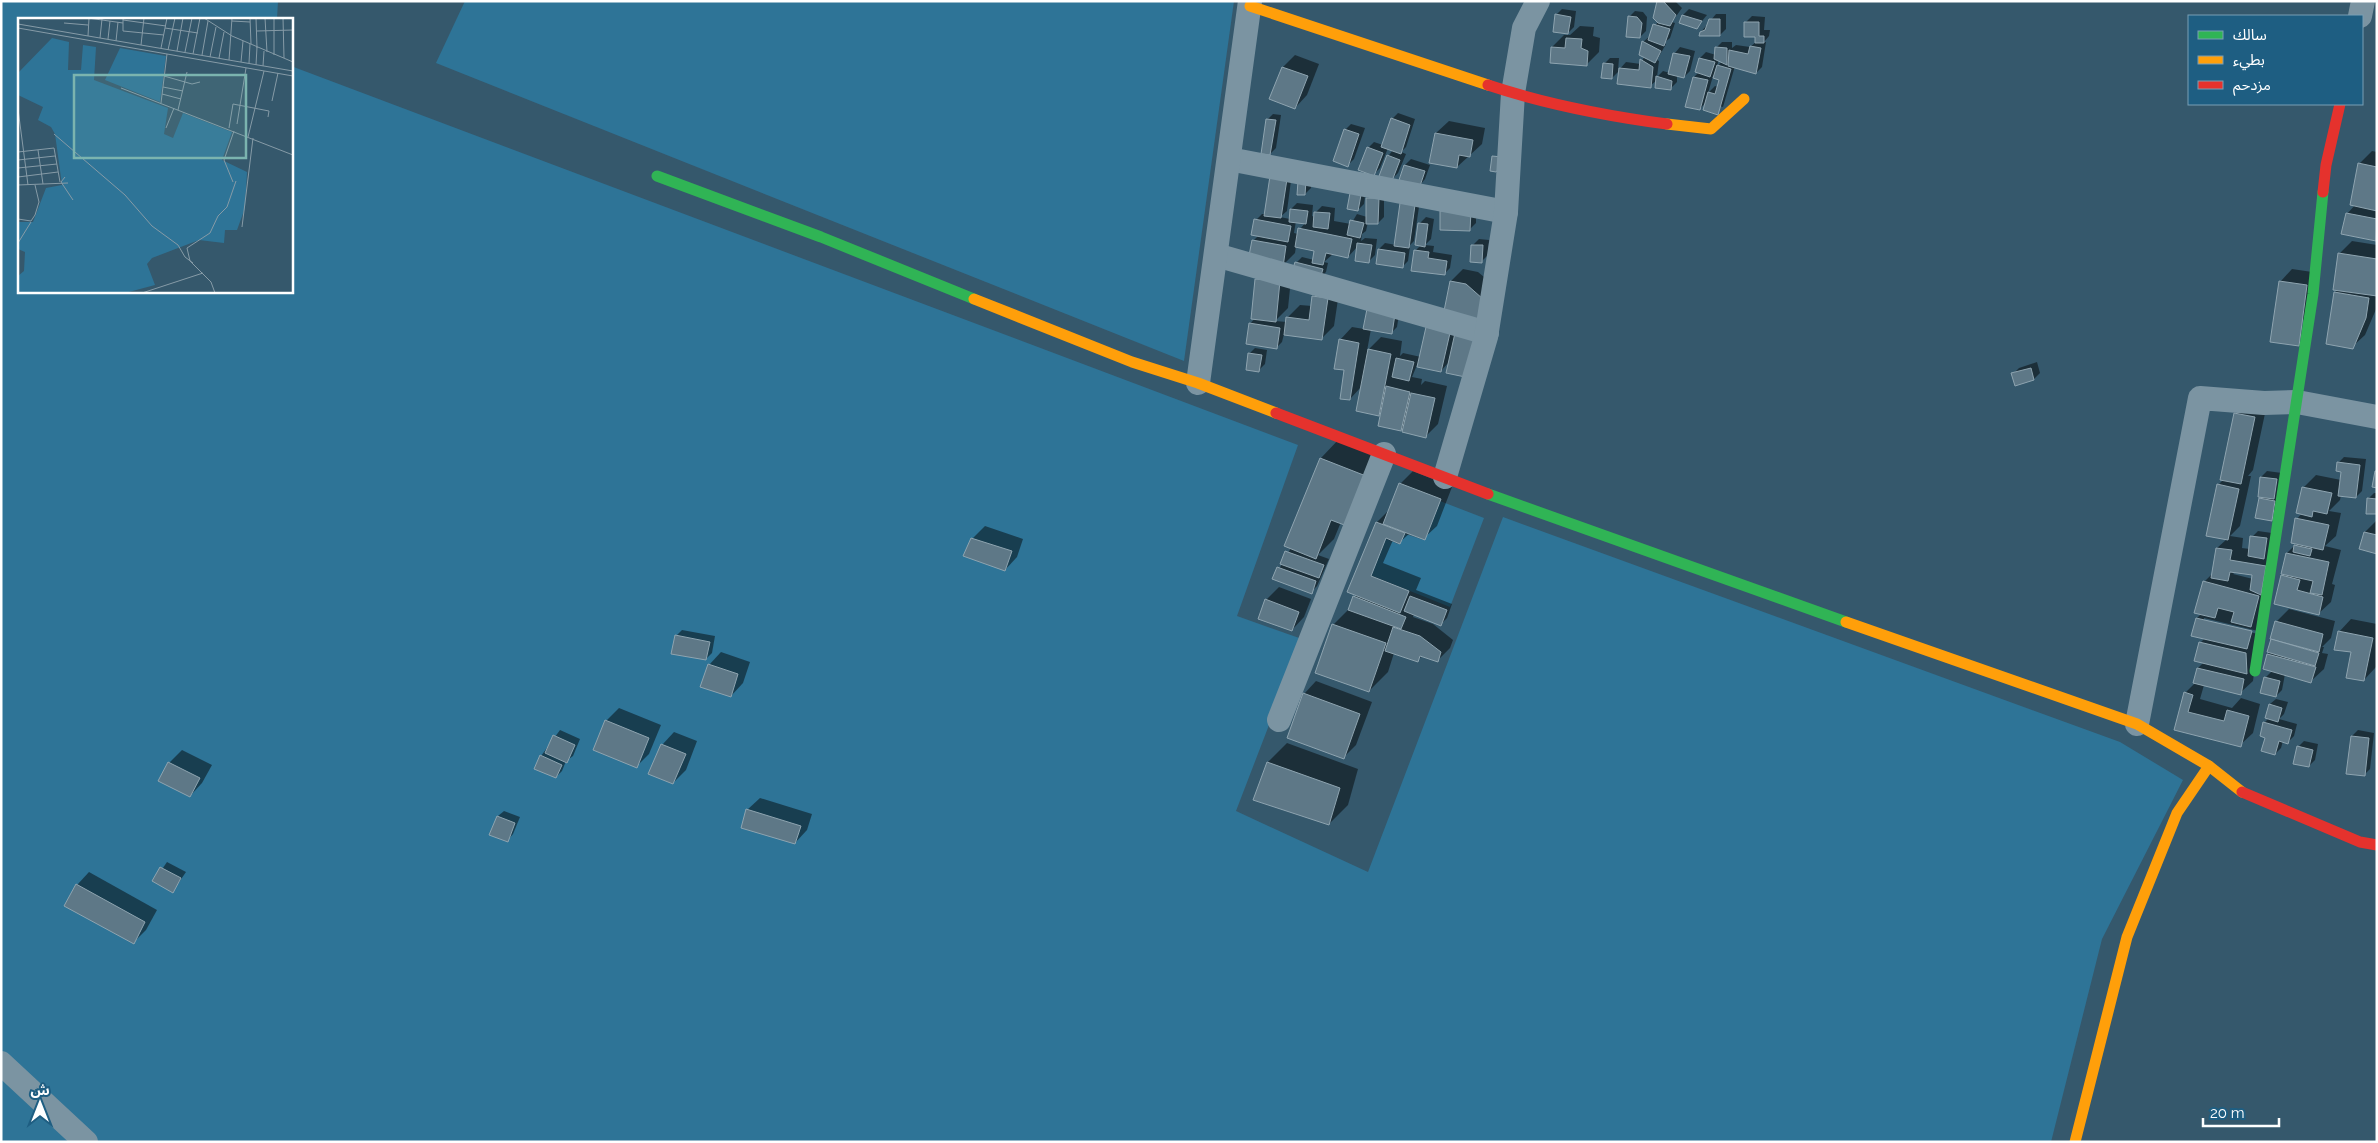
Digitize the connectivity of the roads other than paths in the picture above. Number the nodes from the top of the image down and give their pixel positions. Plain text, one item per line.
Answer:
1 (1538, 1) edge
2 (2363, 1) edge
3 (1250, 3) edge
4 (2360, 15) edge
5 (1513, 93) junction
6 (1744, 98) dead end
7 (2340, 105) edge
8 (1229, 159) junction
9 (657, 176) dead end
10 (1506, 212) junction
11 (1216, 255) junction
12 (1487, 333) junction
13 (1198, 383) junction
14 (2298, 402) junction
15 (2377, 417) edge
16 (1384, 454) junction
17 (1445, 477) junction
18 (2255, 671) dead end
19 (1279, 720) dead end
20 (2137, 724) junction
21 (2209, 766) junction
22 (2377, 845) edge
23 (1, 1063) edge
24 (86, 1142) edge
25 (2076, 1142) edge

1 - 5 street
2 - 4 street
3 - 5 street
3 - 8 street
5 - 6 street
5 - 10 street
7 - 14 street
8 - 10 street
8 - 11 street
9 - 13 street
10 - 12 street
11 - 12 street
11 - 13 street
12 - 17 street
13 - 16 street
14 - 15 street
14 - 18 street
14 - 20 street
16 - 17 street
16 - 19 street
17 - 20 street
20 - 21 street
21 - 22 street
21 - 25 street
23 - 24 street

